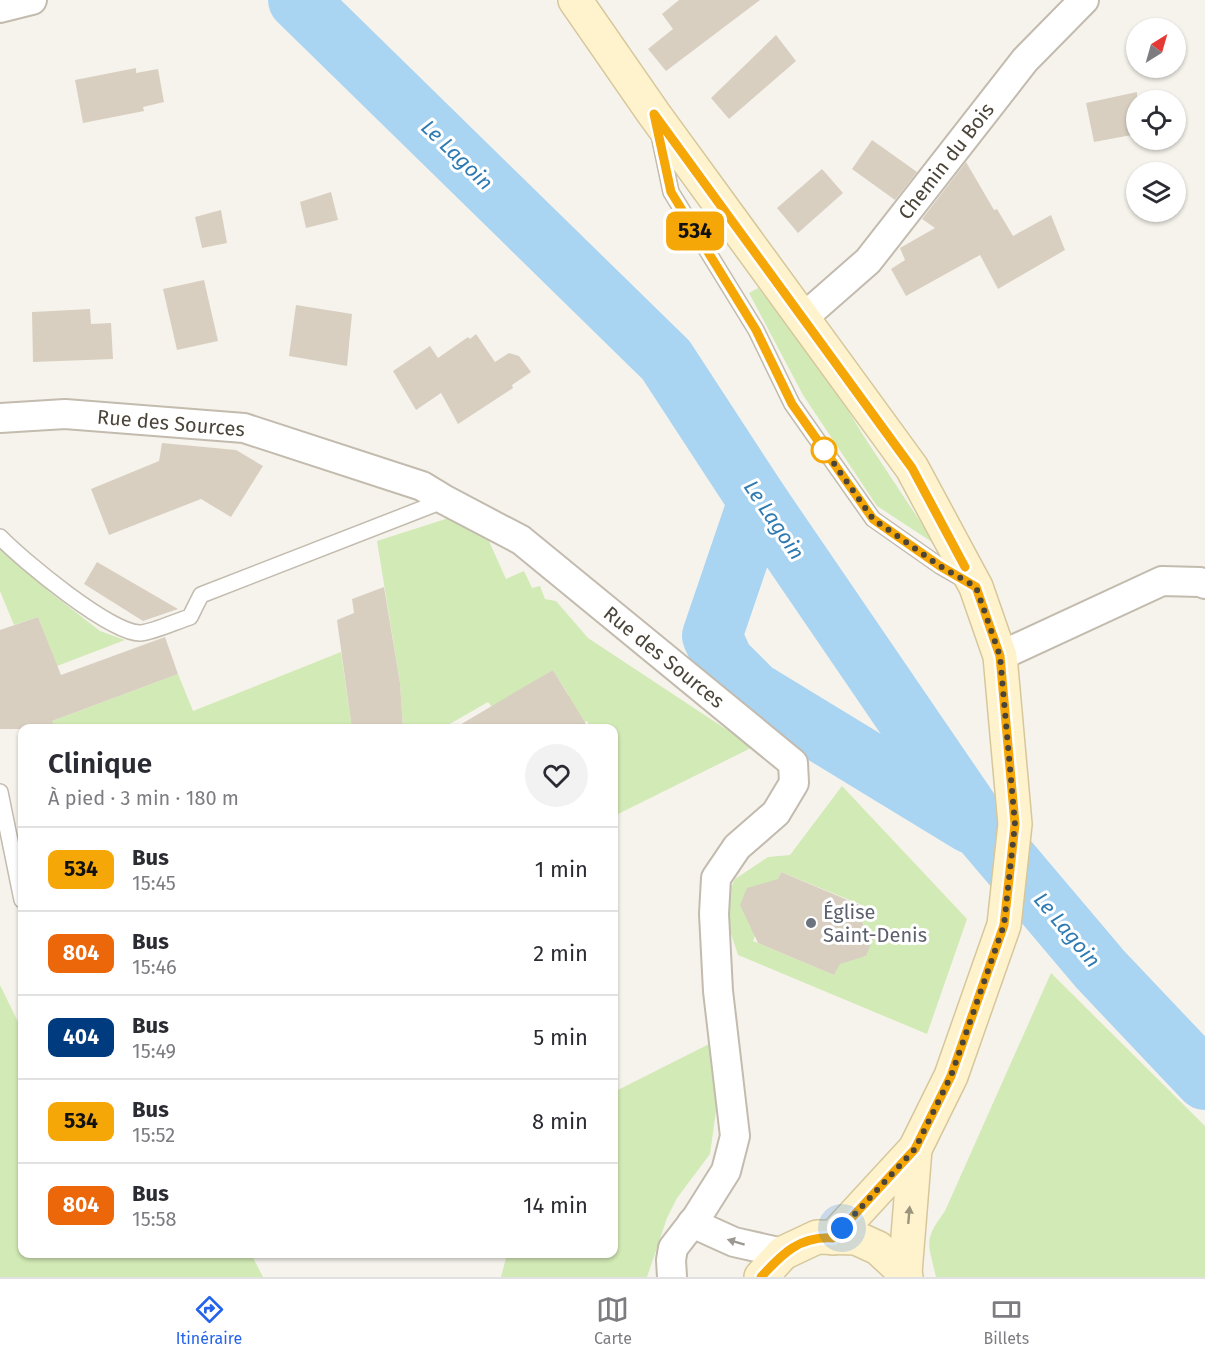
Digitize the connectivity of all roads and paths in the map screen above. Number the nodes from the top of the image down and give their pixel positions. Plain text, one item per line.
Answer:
1 (32, 0) edge
2 (575, 0) edge
3 (1084, 0) edge
4 (0, 8) edge
5 (654, 114) junction
6 (803, 318) junction
7 (0, 418) edge
8 (445, 500) junction
9 (0, 537) edge
10 (1205, 584) edge
11 (976, 587) junction
12 (1000, 656) junction
13 (0, 792) edge
14 (18, 880) edge
15 (915, 1149) junction
16 (693, 1223) junction
17 (833, 1238) junction
18 (783, 1253) junction
19 (905, 1275) edge
20 (672, 1277) edge
21 (761, 1277) edge

1 - 4 street
2 - 5 main road
3 - 6 street, Chemin du Bois
5 - 6 main road
5 - 11 lane
6 - 11 main road
7 - 8 street, Rue des Sources
8 - 9 lane
8 - 16 street, Rue des Sources
10 - 12 street
11 - 12 main road
12 - 15 main road
13 - 14 lane
15 - 17 main road
19 -> 15 main road
18 -> 16 street
16 - 20 street, Rue des Sources
17 - 18 main road
17 - 19 main road
18 - 21 main road

